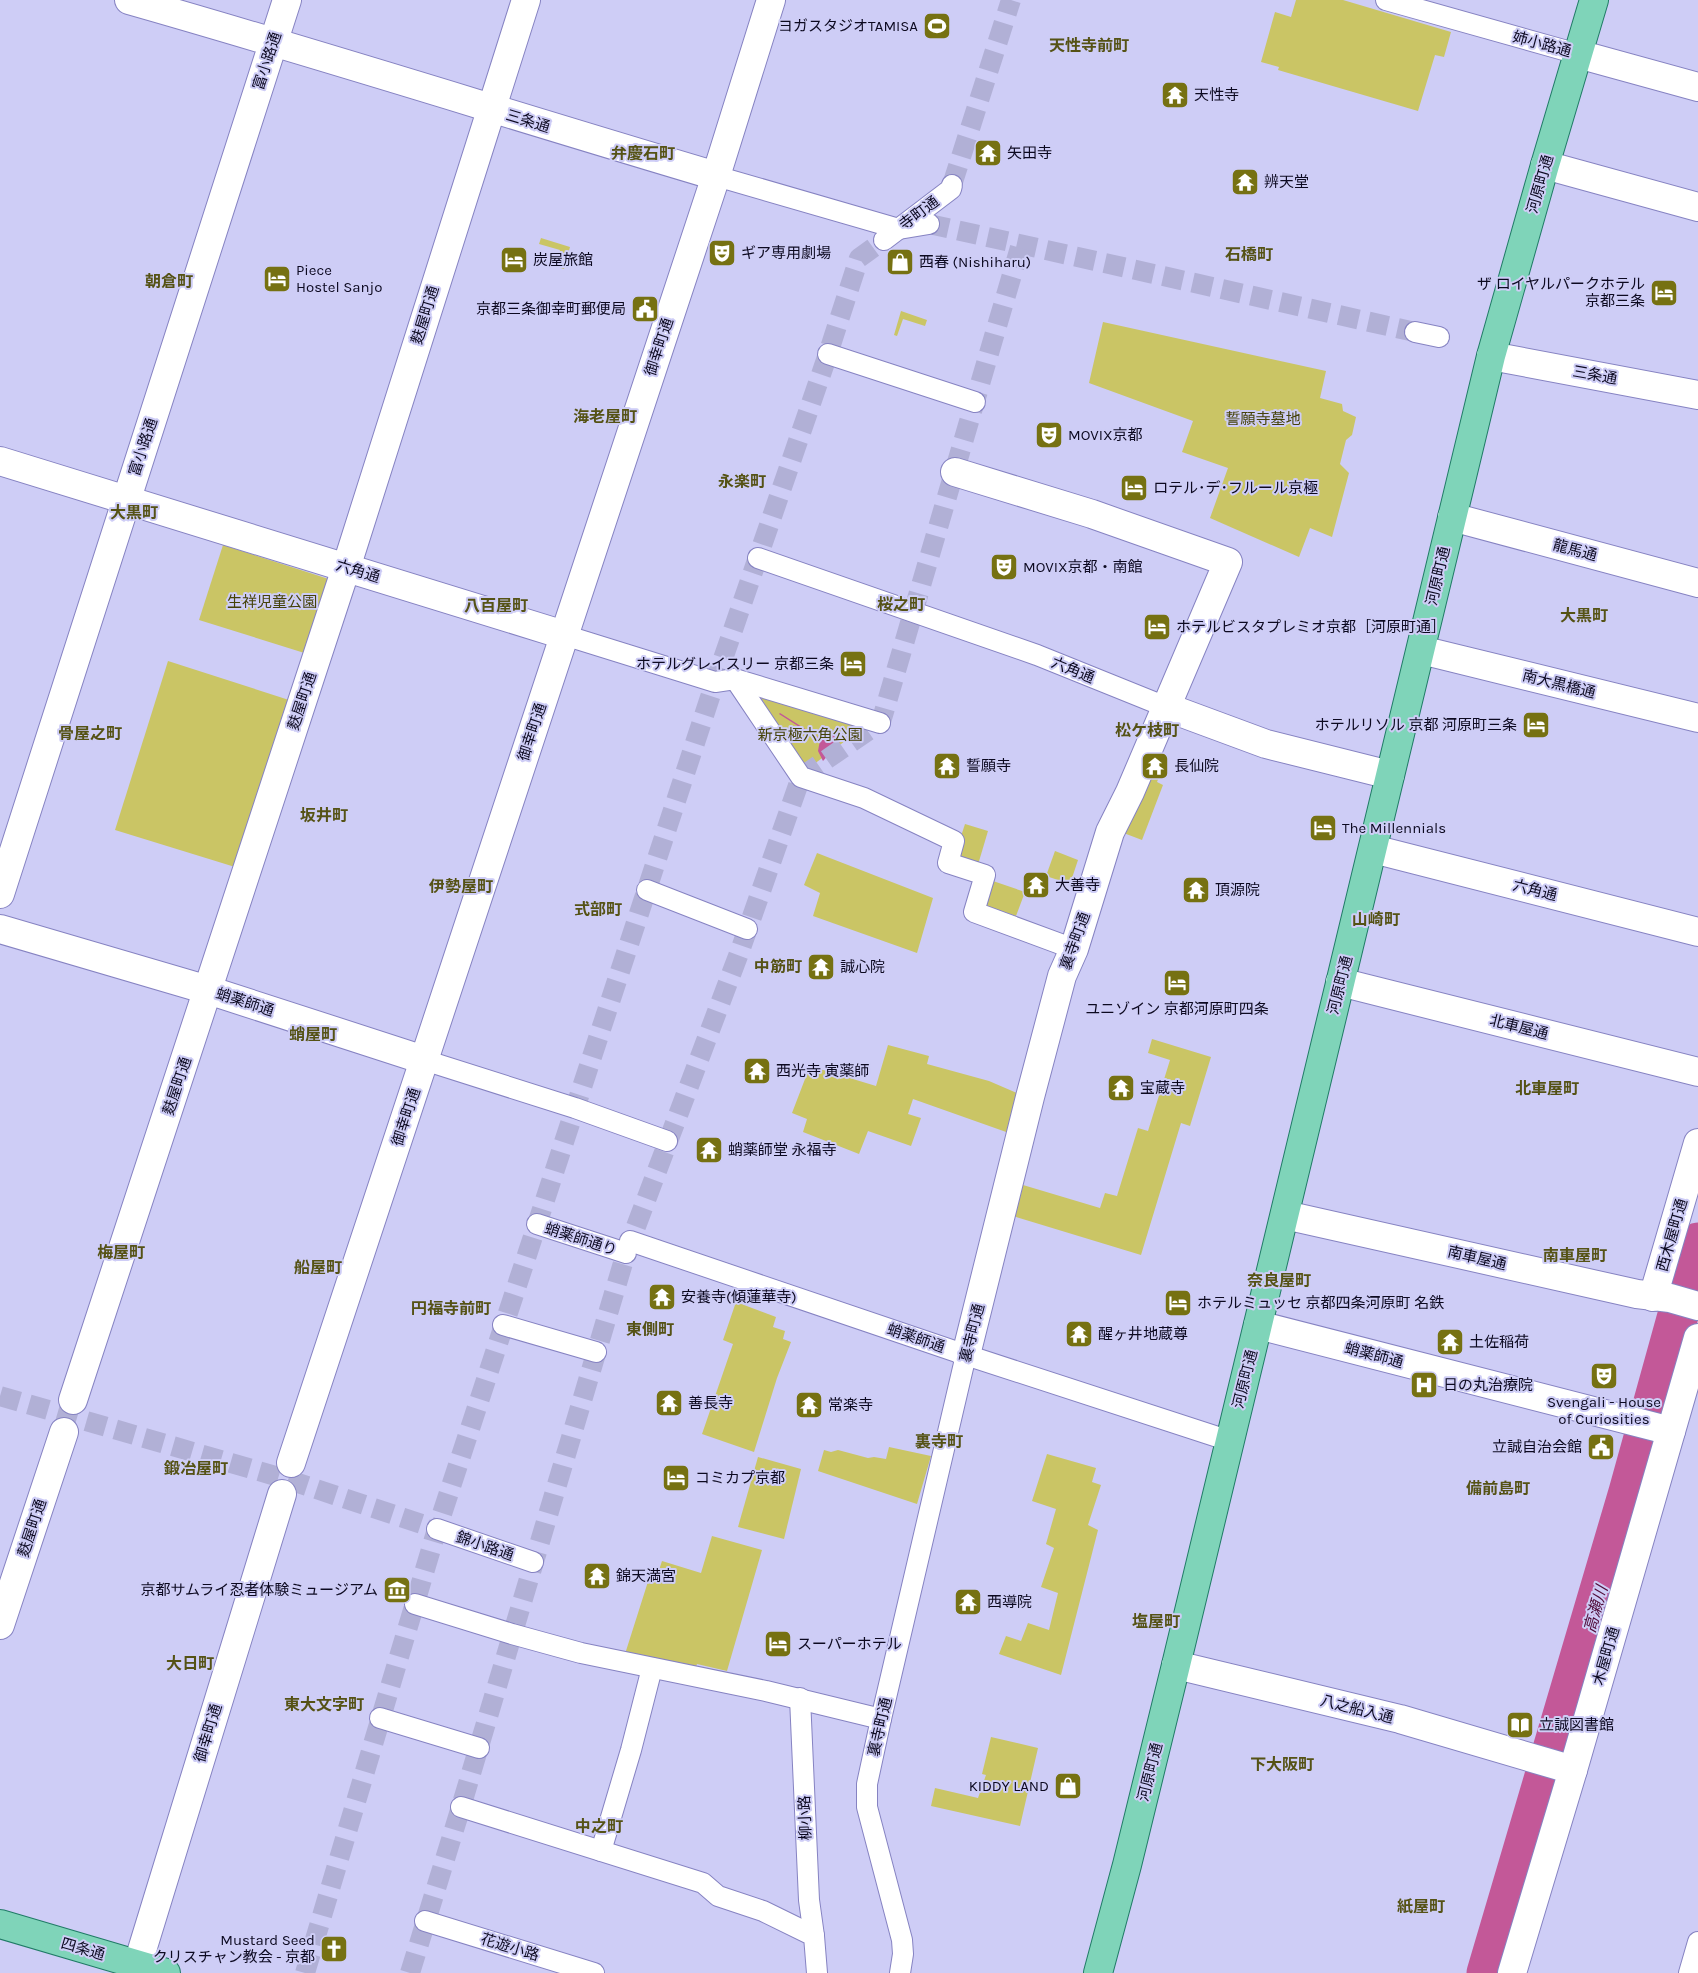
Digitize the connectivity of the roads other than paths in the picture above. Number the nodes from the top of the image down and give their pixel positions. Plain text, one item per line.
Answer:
1 (129, 0) edge
2 (287, 0) edge
3 (526, 0) edge
4 (771, 0) edge
5 (1386, 0) edge
6 (1594, 0) edge
7 (274, 41) junction
8 (1578, 54) junction
9 (1698, 87) edge
10 (490, 109) junction
11 (1545, 166) junction
12 (716, 176) junction
13 (952, 185) tunnel mouth
14 (1698, 207) edge
15 (929, 224) tunnel mouth
16 (892, 234) junction
17 (1415, 332) tunnel mouth
18 (1439, 337) dead end
19 (828, 354) dead end
20 (1491, 356) junction
21 (1698, 395) edge
22 (975, 402) dead end
23 (0, 461) edge
24 (955, 472) dead end
25 (126, 500) junction
26 (1452, 517) junction
27 (758, 558) dead end
28 (346, 568) junction
29 (1698, 582) edge
30 (564, 635) junction
31 (1421, 650) junction
32 (735, 678) junction
33 (1166, 707) junction
34 (1698, 718) edge
35 (880, 723) dead end
36 (1390, 775) junction
37 (1373, 849) junction
38 (647, 890) dead end
39 (0, 894) edge
40 (0, 929) edge
41 (748, 929) dead end
42 (1698, 932) edge
43 (1074, 949) junction
44 (1340, 982) junction
45 (208, 990) junction
46 (424, 1060) junction
47 (1698, 1072) edge
48 (667, 1141) dead end
49 (1698, 1143) edge
50 (1285, 1215) junction
51 (537, 1224) dead end
52 (628, 1247) joint
53 (1678, 1301) edge
54 (1258, 1324) junction
55 (503, 1325) dead end
56 (1698, 1338) edge
57 (596, 1352) dead end
58 (966, 1355) junction
59 (73, 1400) dead end
60 (1654, 1426) junction
61 (64, 1432) dead end
62 (1230, 1441) junction
63 (291, 1463) dead end
64 (282, 1494) dead end
65 (437, 1529) tunnel mouth
66 (533, 1562) dead end
67 (415, 1604) dead end
68 (0, 1625) edge
69 (1176, 1665) junction
70 (652, 1668) junction
71 (800, 1698) junction
72 (380, 1718) dead end
73 (881, 1719) junction
74 (479, 1748) dead end
75 (1547, 1762) junction
76 (461, 1807) dead end
77 (601, 1851) junction
78 (426, 1921) dead end
79 (0, 1924) edge
80 (814, 1936) junction
81 (1698, 1942) edge
82 (136, 1969) edge
83 (166, 1973) edge
84 (594, 1973) edge
85 (818, 1973) edge
86 (900, 1973) edge
87 (1098, 1973) edge
88 (1512, 1973) edge
89 (1689, 1973) edge

1 - 7 street, 三条通
2 - 7 street, 富小路通
3 - 10 street, 麩屋町通
4 - 12 street, 御幸町通
5 - 8 street, 姉小路通
6 - 8 main road, 河原町通
7 - 10 street, 三条通
7 - 25 street, 富小路通
8 - 9 street, 姉小路通
8 - 11 main road, 河原町通
10 - 12 street, 三条通
10 - 28 street, 麩屋町通
11 - 14 street
11 - 20 main road, 河原町通
12 - 16 street, 三条通
12 - 30 street, 御幸町通
13 - 16 street, 寺町通
15 - 16 street, 三条通
17 - 18 street
19 - 22 street
20 - 21 street, 三条通
20 - 26 main road, 河原町通
23 - 25 street, 六角通
24 - 33 street, 裏寺町通
25 - 28 street, 六角通
25 - 39 street, 富小路通
26 - 29 street, 龍馬通
26 - 31 main road, 河原町通
27 - 33 street, 六角通
28 - 30 street, 六角通
28 - 45 street, 麩屋町通
30 - 32 street, 六角通
30 - 46 street, 御幸町通
31 - 34 street, 南大黒橋通
31 - 36 main road, 河原町通
32 - 35 street
32 - 43 street
33 - 36 street, 六角通
33 - 43 street, 裏寺町通
36 - 37 main road, 河原町通
37 - 42 street, 六角通
37 - 44 main road, 河原町通
38 - 41 street
40 - 45 street, 蛸薬師通
43 - 58 street, 裏寺町通
44 - 47 street, 北車屋通
44 - 50 main road, 河原町通
45 - 46 street, 蛸薬師通
45 - 59 street, 麩屋町通
46 - 48 street, 蛸薬師通
46 - 63 street, 御幸町通
49 - 53 street, 西木屋町通
50 - 53 street, 南車屋通
50 - 54 main road, 河原町通
51 - 52 street, 蛸薬師通り
52 - 58 street, 蛸薬師通
54 - 60 street, 蛸薬師通
54 - 62 main road, 河原町通
55 - 57 street
56 - 60 street, 木屋町通
58 - 62 street, 蛸薬師通
58 - 73 street, 裏寺町通
60 - 75 street, 木屋町通
61 - 68 street, 麩屋町通
62 - 69 main road, 河原町通
64 - 82 street, 御幸町通
65 - 66 street, 錦小路通
67 - 70 street
69 - 75 street, 八之船入通
69 - 87 main road, 河原町通
70 - 71 street
70 - 77 street
71 - 73 street
71 - 80 street, 柳小路
72 - 74 street
73 - 86 street, 裏寺町通
75 - 88 street, 木屋町通
76 - 77 street
77 - 80 street
78 - 84 street, 花遊小路
79 - 82 main road, 四条通
80 - 85 street, 柳小路
81 - 89 street
82 - 83 main road, 四条通

